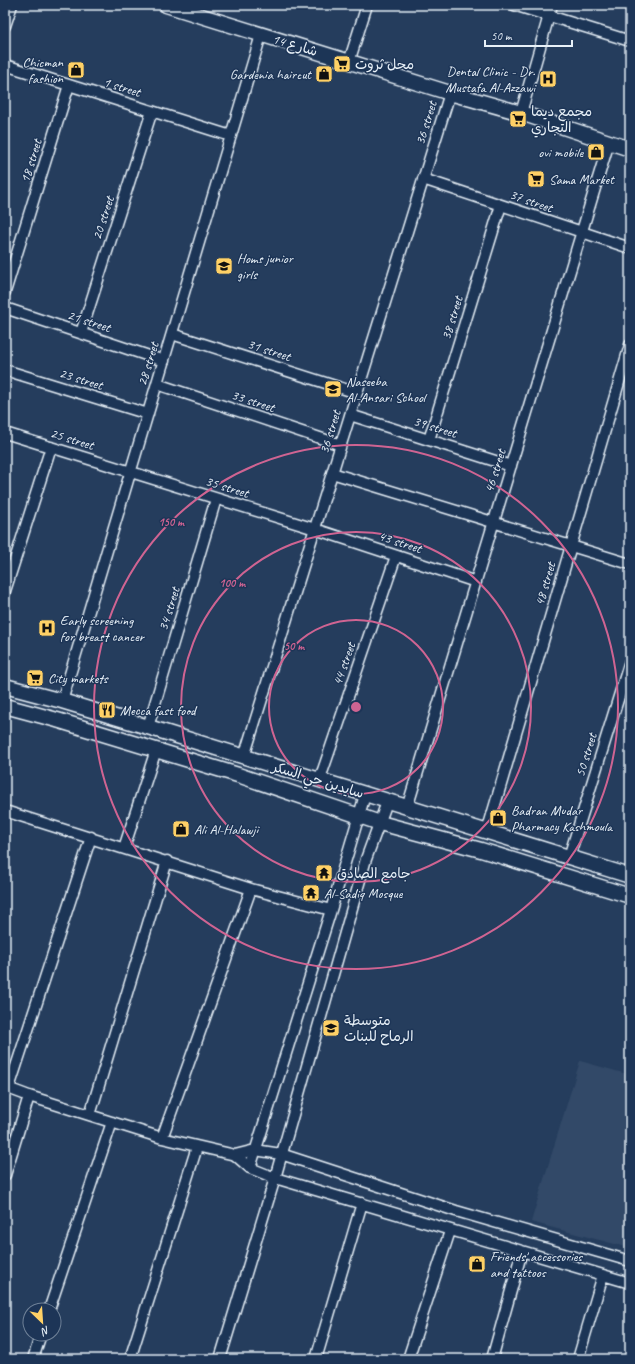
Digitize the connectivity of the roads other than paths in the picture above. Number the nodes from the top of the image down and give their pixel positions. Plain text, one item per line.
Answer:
1 (12, 5) edge
2 (368, 5) edge
3 (514, 5) edge
4 (552, 5) edge
5 (173, 6) edge
6 (549, 16) junction
7 (5, 26) edge
8 (262, 35) junction
9 (630, 41) edge
10 (349, 62) junction
11 (5, 65) edge
12 (70, 85) junction
13 (450, 93) junction
14 (152, 111) junction
15 (521, 113) junction
16 (231, 136) junction
17 (609, 142) junction
18 (630, 149) edge
19 (423, 179) junction
20 (501, 205) junction
21 (582, 233) junction
22 (630, 248) edge
23 (5, 292) edge
24 (5, 308) edge
25 (81, 333) junction
26 (172, 334) junction
27 (630, 345) edge
28 (164, 361) junction
29 (5, 370) edge
30 (157, 384) junction
31 (357, 393) junction
32 (148, 414) junction
33 (350, 415) junction
34 (5, 434) edge
35 (429, 440) junction
36 (341, 445) junction
37 (51, 447) junction
38 (511, 466) junction
39 (131, 472) junction
40 (332, 473) junction
41 (216, 499) junction
42 (494, 523) junction
43 (315, 529) junction
44 (571, 546) junction
45 (396, 556) junction
46 (630, 564) edge
47 (476, 582) junction
48 (5, 591) edge
49 (630, 660) edge
50 (5, 686) edge
51 (62, 702) junction
52 (5, 706) edge
53 (148, 727) junction
54 (156, 750) junction
55 (244, 757) junction
56 (318, 781) junction
57 (366, 795) junction
58 (387, 802) junction
59 (407, 808) junction
60 (5, 811) edge
61 (360, 816) junction
62 (380, 823) junction
63 (486, 832) junction
64 (91, 837) junction
65 (124, 848) junction
66 (569, 857) junction
67 (167, 861) junction
68 (630, 876) edge
69 (251, 889) junction
70 (630, 896) edge
71 (331, 910) junction
72 (7, 1087) edge
73 (29, 1096) junction
74 (90, 1115) junction
75 (112, 1122) junction
76 (162, 1138) junction
77 (197, 1147) junction
78 (255, 1150) junction
79 (282, 1154) junction
80 (235, 1155) junction
81 (250, 1168) junction
82 (5, 1175) edge
83 (275, 1178) junction
84 (362, 1203) junction
85 (450, 1231) junction
86 (522, 1251) junction
87 (630, 1261) edge
88 (603, 1275) junction
89 (630, 1283) edge
90 (52, 1302) edge
91 (38, 1342) edge
92 (33, 1359) edge
93 (130, 1359) edge
94 (220, 1359) edge
95 (316, 1359) edge
96 (408, 1359) edge
97 (492, 1359) edge
98 (578, 1359) edge

1 - 7 street
2 - 10 street
3 - 6 street
4 - 6 street
5 - 8 street, شارع 14
6 - 9 street
6 - 15 street
8 - 10 street, شارع 14
8 - 16 street, 28 street
10 - 13 street, شارع 14
11 - 12 street, 1 street
12 - 14 street, 1 street
12 - 23 street, 18 street
13 - 15 street, شارع 14
13 - 19 street, 36 street
14 - 16 street, 1 street
14 - 25 street, 20 street
15 - 17 street, شارع 14
16 - 26 street, 28 street
17 - 18 street, شارع 14
17 - 21 street, 46 street
19 - 20 street, 37 street
19 - 31 street, 36 street
20 - 21 street, 37 street
20 - 35 street, 38 street
21 - 22 street, 37 street
21 - 38 street, 46 street
24 - 25 street, 21 street
25 - 28 street, 21 street
26 - 28 street, 28 street
26 - 31 street, 31 street
27 - 44 street, 48 street
28 - 30 street, 28 street
29 - 32 street, 23 street
30 - 32 street, 28 street
30 - 36 street, 33 street
31 - 33 street, 36 street
32 - 39 street, 28 street
33 - 35 street, 39 street
33 - 36 street, 36 street
34 - 37 street, 25 street
35 - 38 street, 39 street
36 - 40 street, 36 street
37 - 39 street, 25 street
37 - 48 street
38 - 42 street, 46 street
39 - 41 street, 35 street
39 - 51 street, 28 street
40 - 42 street
40 - 43 street, 36 street
41 - 43 street, 35 street
41 - 53 street, 34 street
42 - 44 street
42 - 47 street, 46 street
43 - 45 street, 43 street
43 - 55 street, 36 street
44 - 46 street
44 - 63 street, 48 street
45 - 47 street, 43 street
45 - 56 street, 44 street
47 - 59 street, 46 street
49 - 66 street, 50 street
50 - 51 street, سايدين حي السكر
51 - 53 street, سايدين حي السكر
52 - 54 street, سايدين حي السكر
53 - 55 street, سايدين حي السكر
54 - 61 street, سايدين حي السكر
54 - 65 street
55 - 56 street, سايدين حي السكر
56 - 57 street, سايدين حي السكر
57 - 58 street, سايدين حي السكر
57 - 61 street
58 - 59 street, سايدين حي السكر
58 - 62 street
59 - 63 street, سايدين حي السكر
60 - 64 street
61 - 62 street, سايدين حي السكر
61 - 71 street
62 - 70 street, سايدين حي السكر
62 - 79 street
63 - 66 street, سايدين حي السكر
64 - 65 street
64 - 72 street
65 - 67 street
66 - 68 street, سايدين حي السكر
67 - 69 street
67 - 74 street
69 - 71 street
69 - 76 street
71 - 78 street
72 - 73 street
73 - 74 street
73 - 82 street
74 - 75 street
75 - 76 street
75 - 90 street
76 - 77 street
77 - 80 street
77 - 93 street
78 - 79 street
78 - 80 street
78 - 81 street
79 - 83 street
79 - 87 street
80 - 81 street
81 - 83 street
83 - 84 street
83 - 94 street
84 - 85 street
84 - 95 street
85 - 86 street
85 - 96 street
86 - 88 street
86 - 97 street
88 - 89 street
88 - 98 street
91 - 92 street

